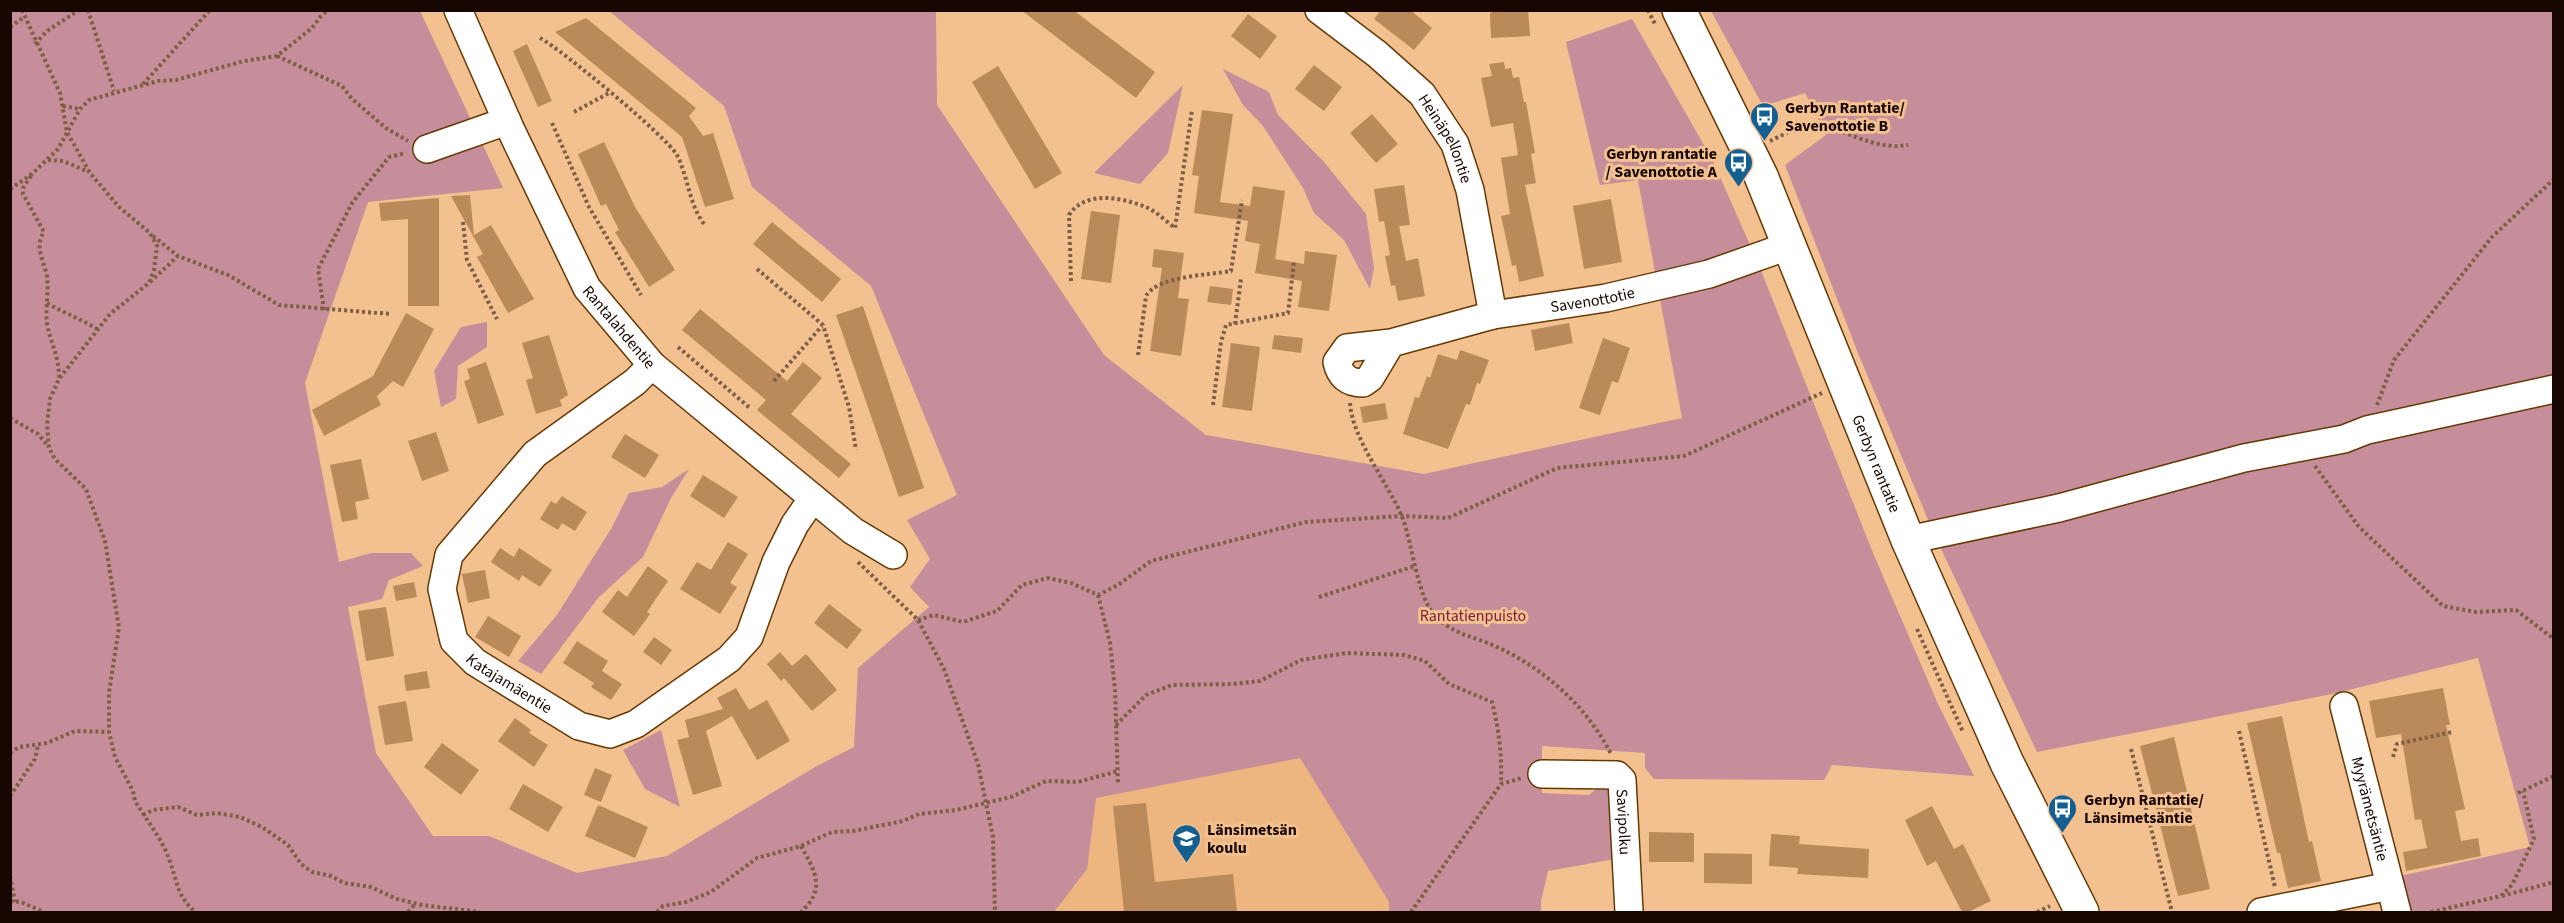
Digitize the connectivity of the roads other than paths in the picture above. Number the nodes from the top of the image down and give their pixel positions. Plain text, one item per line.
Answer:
1 (458, 10) edge
2 (1319, 10) edge
3 (1679, 10) edge
4 (507, 121) junction
5 (428, 149) road end
6 (1791, 245) junction
7 (1493, 315) junction
8 (652, 365) junction
9 (1350, 381) road end
10 (2553, 389) edge
11 (813, 498) junction
12 (1908, 540) junction
13 (892, 555) dead end
14 (2344, 706) dead end
15 (1542, 774) road end
16 (2390, 886) junction
17 (2271, 910) edge
18 (1629, 912) edge
19 (2082, 912) edge
20 (2397, 912) edge

1 - 4 street, Rantalahdentie
2 - 7 street, Heinäpellontie
3 - 6 main road, Gerbyn rantatie
4 - 5 street
4 - 8 street, Rantalahdentie
6 - 7 street, Savenottotie
6 - 12 main road, Gerbyn rantatie
7 - 9 street, Savenottotie
8 - 11 street, Rantalahdentie
8 - 11 street, Katajamäentie
10 - 12 street
11 - 13 street, Rantalahdentie
12 - 19 main road, Gerbyn rantatie
14 - 16 street, Myyrämetsäntie
15 - 18 street, Savipolku
16 - 17 street
16 - 20 street, Myyrämetsäntie

